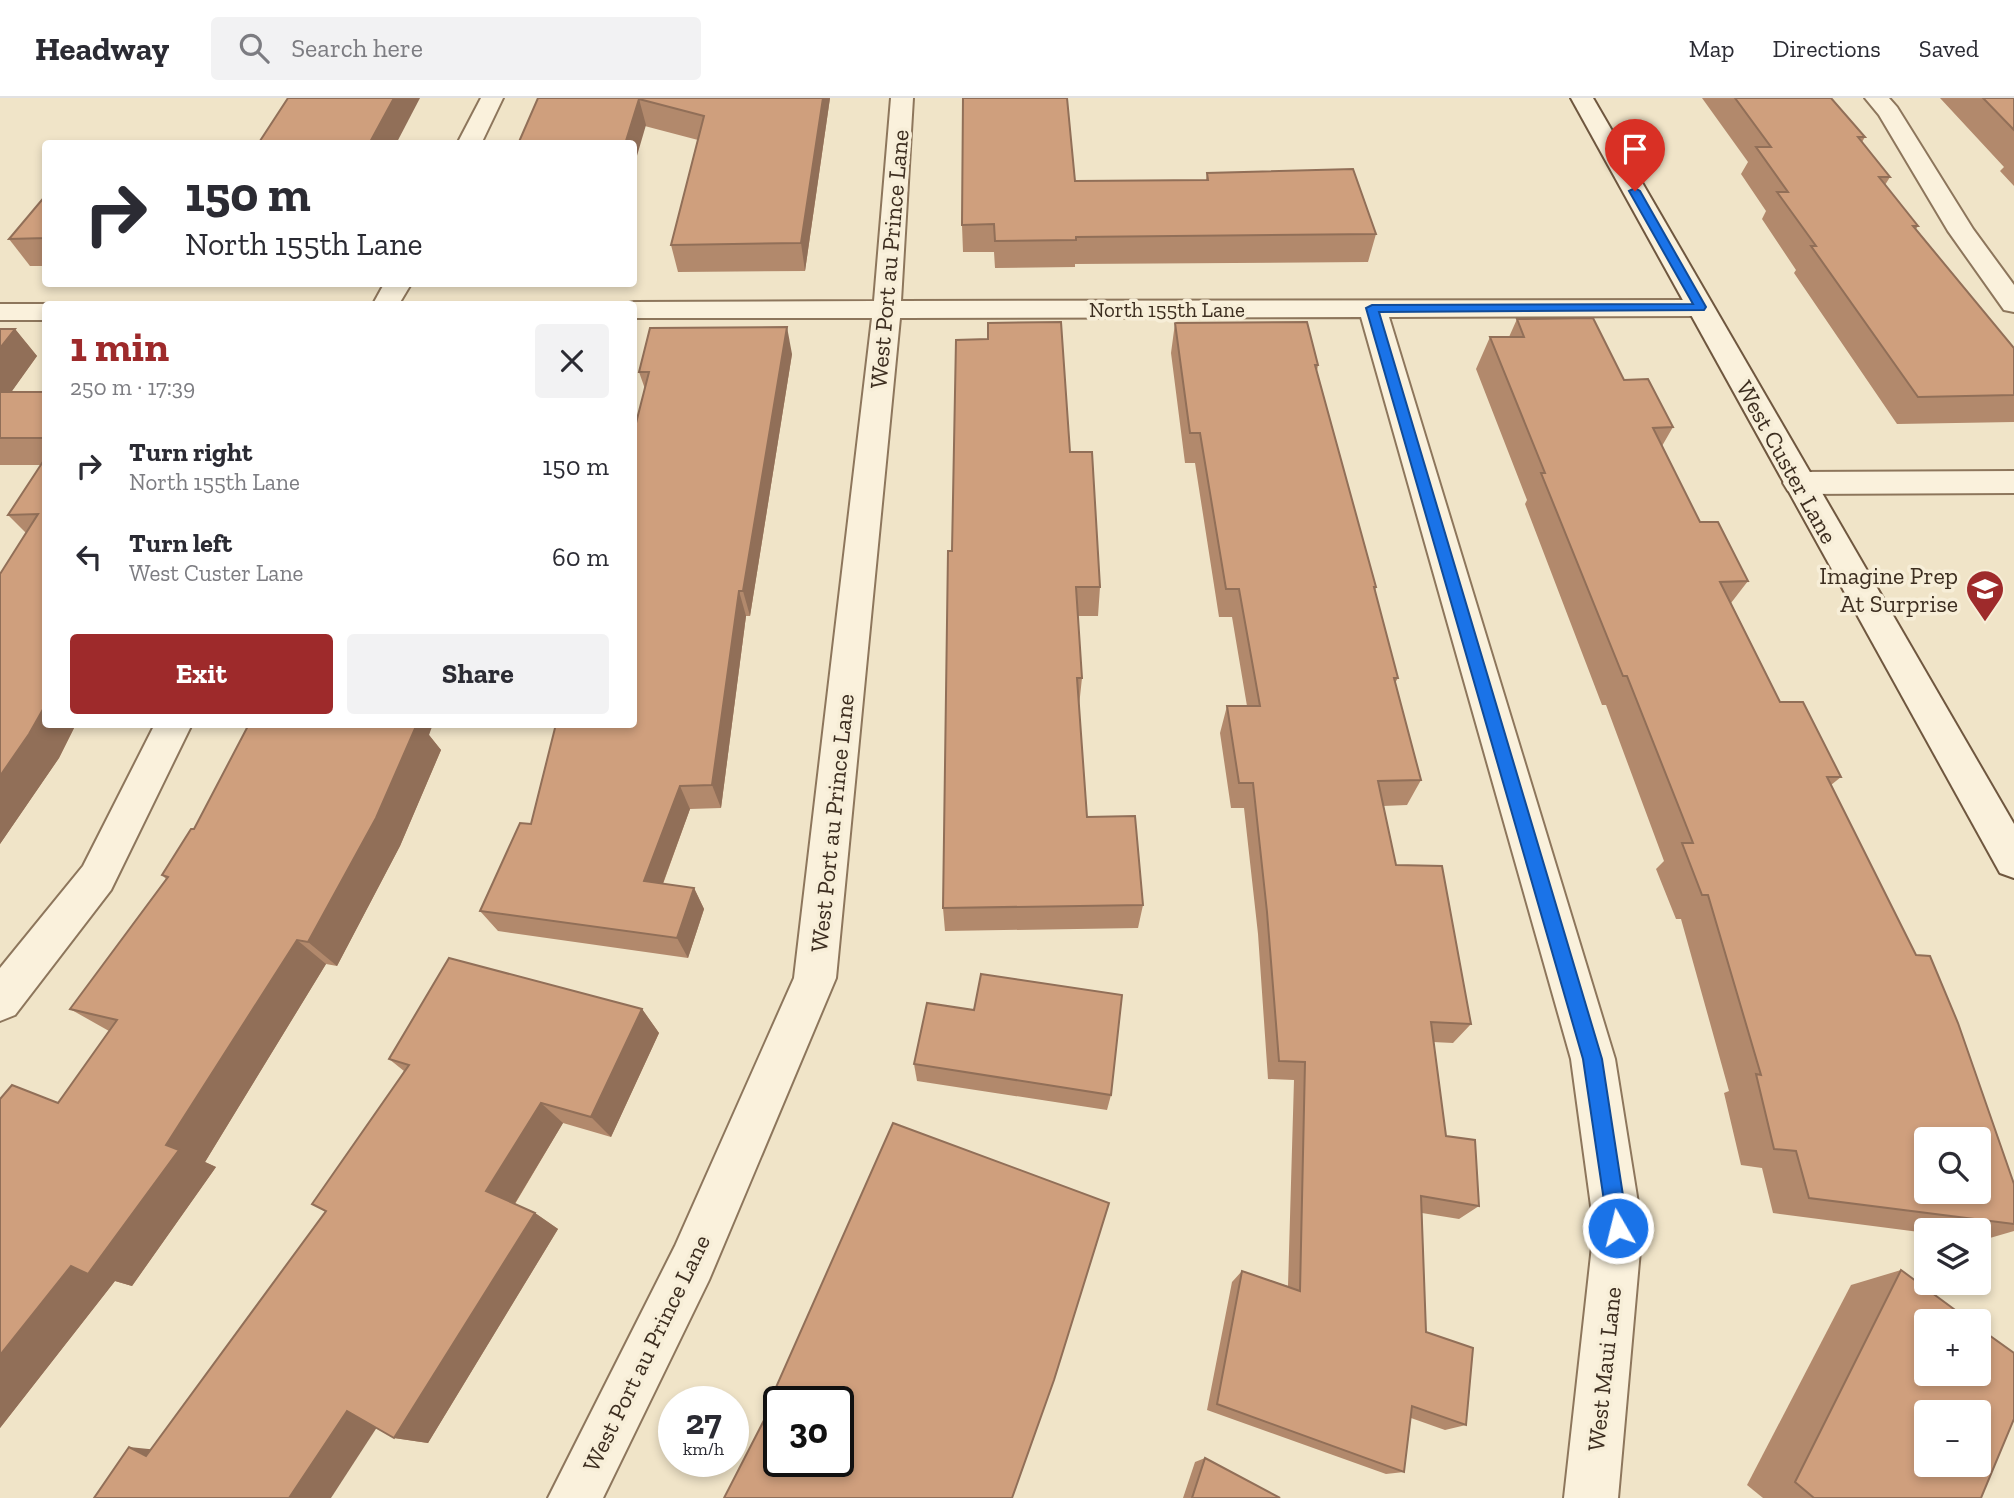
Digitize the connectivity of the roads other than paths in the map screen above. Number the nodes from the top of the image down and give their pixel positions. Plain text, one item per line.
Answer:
1 (492, 98) edge
2 (902, 98) edge
3 (1582, 98) edge
4 (1875, 98) edge
5 (471, 140) edge
6 (2014, 304) edge
7 (1700, 307) junction
8 (1372, 308) junction
9 (887, 309) junction
10 (637, 310) edge
11 (0, 312) edge
12 (42, 312) edge
13 (2014, 482) edge
14 (1799, 483) junction
15 (172, 728) edge
16 (2014, 861) edge
17 (0, 1001) edge
18 (575, 1498) edge
19 (1591, 1498) edge

1 - 5 street
2 - 9 street, West Port au Prince Lane
3 - 7 street, West Custer Lane
4 - 6 street
7 - 8 street, North 155th Lane
7 - 14 street, West Custer Lane
8 - 9 street, North 155th Lane
8 - 19 street, West Maui Lane
9 - 10 street, North 155th Lane
9 - 18 street, West Port au Prince Lane
11 - 12 street
13 - 14 street
14 - 16 street, West Custer Lane
15 - 17 street

